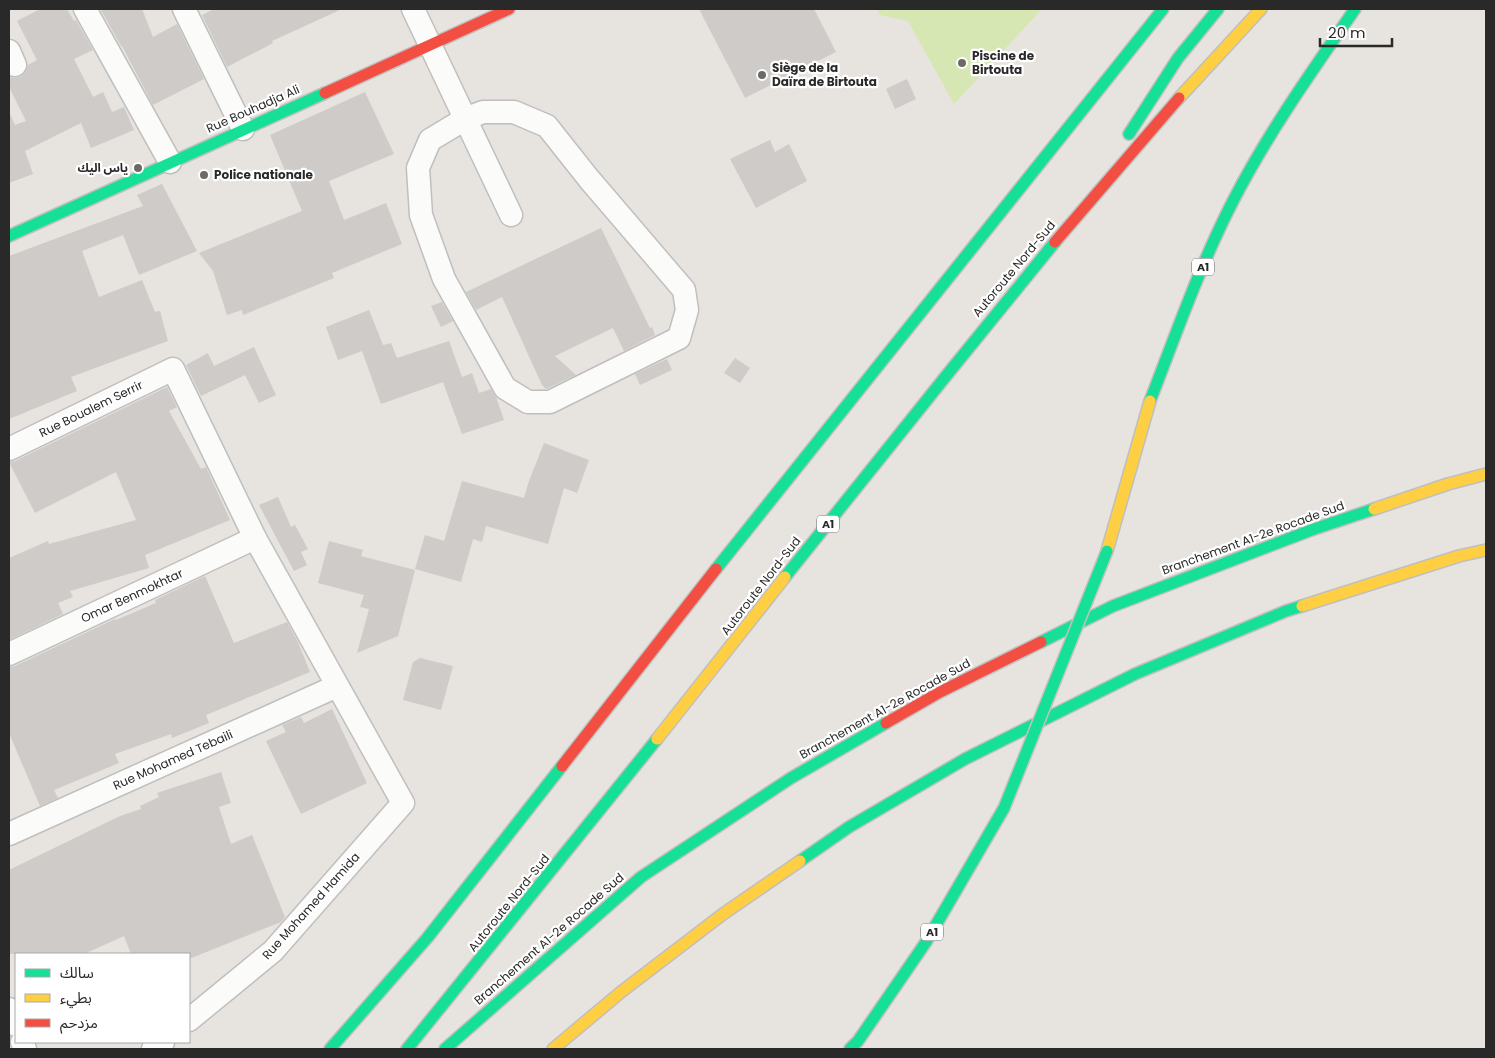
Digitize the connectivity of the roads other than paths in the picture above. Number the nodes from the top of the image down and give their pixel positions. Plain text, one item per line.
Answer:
1 (85, 9) edge
2 (184, 9) edge
3 (413, 9) edge
4 (509, 9) edge
5 (1163, 9) edge
6 (1218, 9) edge
7 (1261, 9) edge
8 (1355, 9) edge
9 (430, 45) junction
10 (465, 119) junction
11 (242, 129) junction
12 (170, 162) junction
13 (511, 215) dead end
14 (1073, 220) junction
15 (9, 236) edge
16 (9, 448) edge
17 (1486, 474) edge
18 (255, 538) junction
19 (1486, 550) edge
20 (9, 654) edge
21 (337, 686) junction
22 (9, 834) edge
23 (190, 1019) edge
24 (330, 1049) edge
25 (407, 1049) edge
26 (445, 1049) edge
27 (553, 1049) edge
28 (850, 1049) edge

1 - 12 street
2 - 11 street
3 - 9 street
4 - 9 main road, Rue Bouhadja Ali
5 - 24 main road
6 - 14 main road
7 - 14 main road, Autoroute Nord-Sud / A1
8 - 28 main road, A1, bridge
9 - 10 street
9 - 11 main road, Rue Bouhadja Ali
10 - 10 street
10 - 13 street
11 - 12 main road, Rue Bouhadja Ali
12 - 15 main road, Rue Bouhadja Ali
14 - 25 main road, Autoroute Nord-Sud / A1
16 - 18 street, Rue Boualem Serrir
17 - 26 main road, Branchement A1-2e Rocade Sud
18 - 20 street, Omar Benmokhtar
18 - 21 street
19 - 27 main road
21 - 22 street, Rue Mohamed Tebaili
21 - 23 street, Rue Mohamed Hamida

